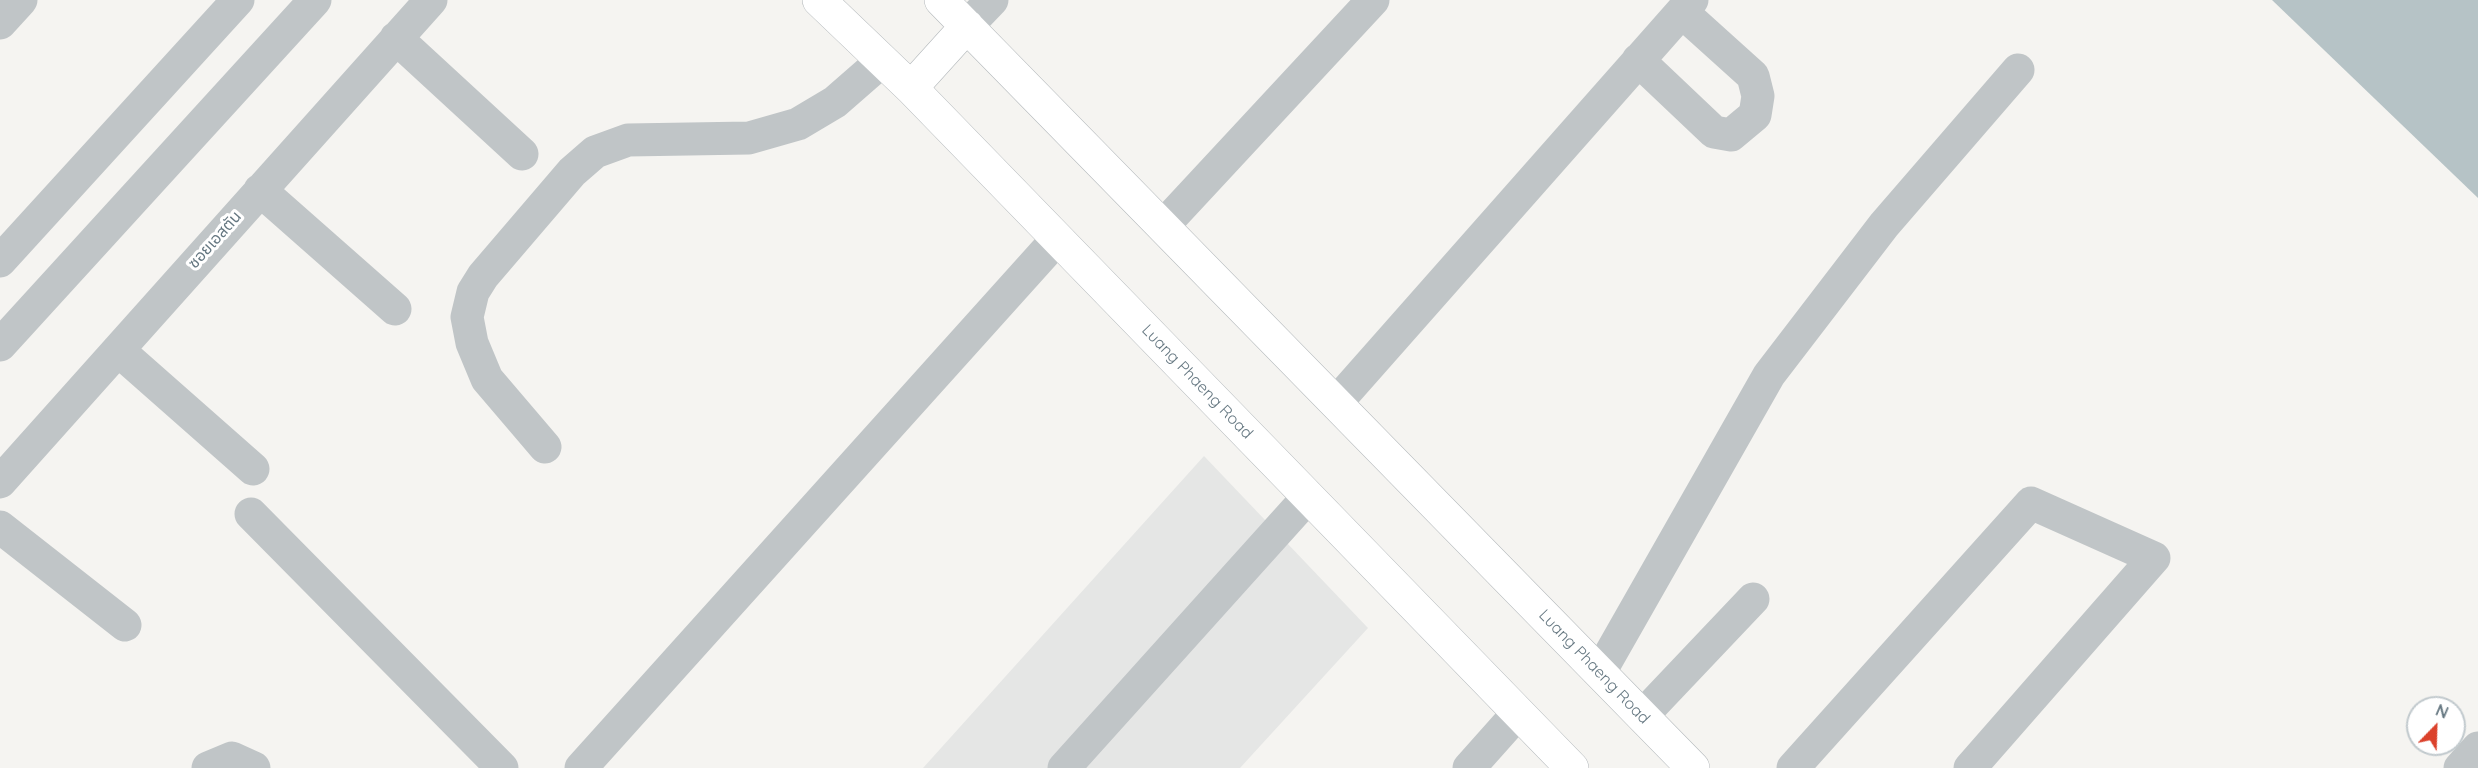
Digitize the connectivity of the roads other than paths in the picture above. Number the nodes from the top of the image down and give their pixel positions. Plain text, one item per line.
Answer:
1 (21, 0) edge
2 (238, 0) edge
3 (315, 0) edge
4 (432, 0) edge
5 (819, 0) edge
6 (941, 0) edge
7 (992, 0) edge
8 (1373, 0) edge
9 (1687, 6) edge
10 (0, 23) edge
11 (968, 26) junction
12 (396, 38) junction
13 (1638, 60) junction
14 (882, 61) junction
15 (2018, 70) dead end
16 (911, 88) junction
17 (522, 154) dead end
18 (260, 190) junction
19 (1163, 226) junction
20 (1057, 239) junction
21 (0, 261) edge
22 (395, 309) dead end
23 (0, 345) edge
24 (118, 350) junction
25 (1336, 403) junction
26 (545, 447) dead end
27 (254, 469) dead end
28 (0, 482) edge
29 (1308, 497) junction
30 (251, 514) dead end
31 (0, 527) edge
32 (1753, 599) dead end
33 (125, 625) dead end
34 (1600, 672) junction
35 (1518, 713) junction
36 (1641, 716) junction
37 (2478, 748) edge
38 (208, 768) edge
39 (255, 768) edge
40 (502, 768) edge
41 (581, 768) edge
42 (1064, 768) edge
43 (1469, 768) edge
44 (1572, 768) edge
45 (1693, 768) edge
46 (1793, 768) edge
47 (1970, 768) edge
48 (2460, 768) edge

1 - 10 street
2 - 21 street
3 - 23 street
4 - 12 street, ซอยเอสตัน
5 - 14 main road, Luang Phaeng Road
6 - 11 main road, Luang Phaeng Road
7 - 11 street
8 - 19 street
9 - 13 street
9 - 13 street
11 - 16 main road
11 - 19 main road, Luang Phaeng Road
12 - 17 street
12 - 18 street, ซอยเอสตัน
13 - 25 street
14 - 16 main road, Luang Phaeng Road
14 - 26 street
15 - 34 street
16 - 20 main road, Luang Phaeng Road
18 - 22 street
18 - 24 street, ซอยเอสตัน
19 - 25 main road, Luang Phaeng Road
20 - 29 main road, Luang Phaeng Road
20 - 41 street
24 - 27 street
24 - 28 street, ซอยเอสตัน
25 - 34 main road, Luang Phaeng Road
29 - 35 main road, Luang Phaeng Road
29 - 42 street
30 - 40 street
31 - 33 street
32 - 36 street
34 - 36 main road, Luang Phaeng Road
35 - 43 street
35 - 44 main road, Luang Phaeng Road
36 - 45 main road, Luang Phaeng Road
37 - 48 street
38 - 39 street
46 - 47 street

